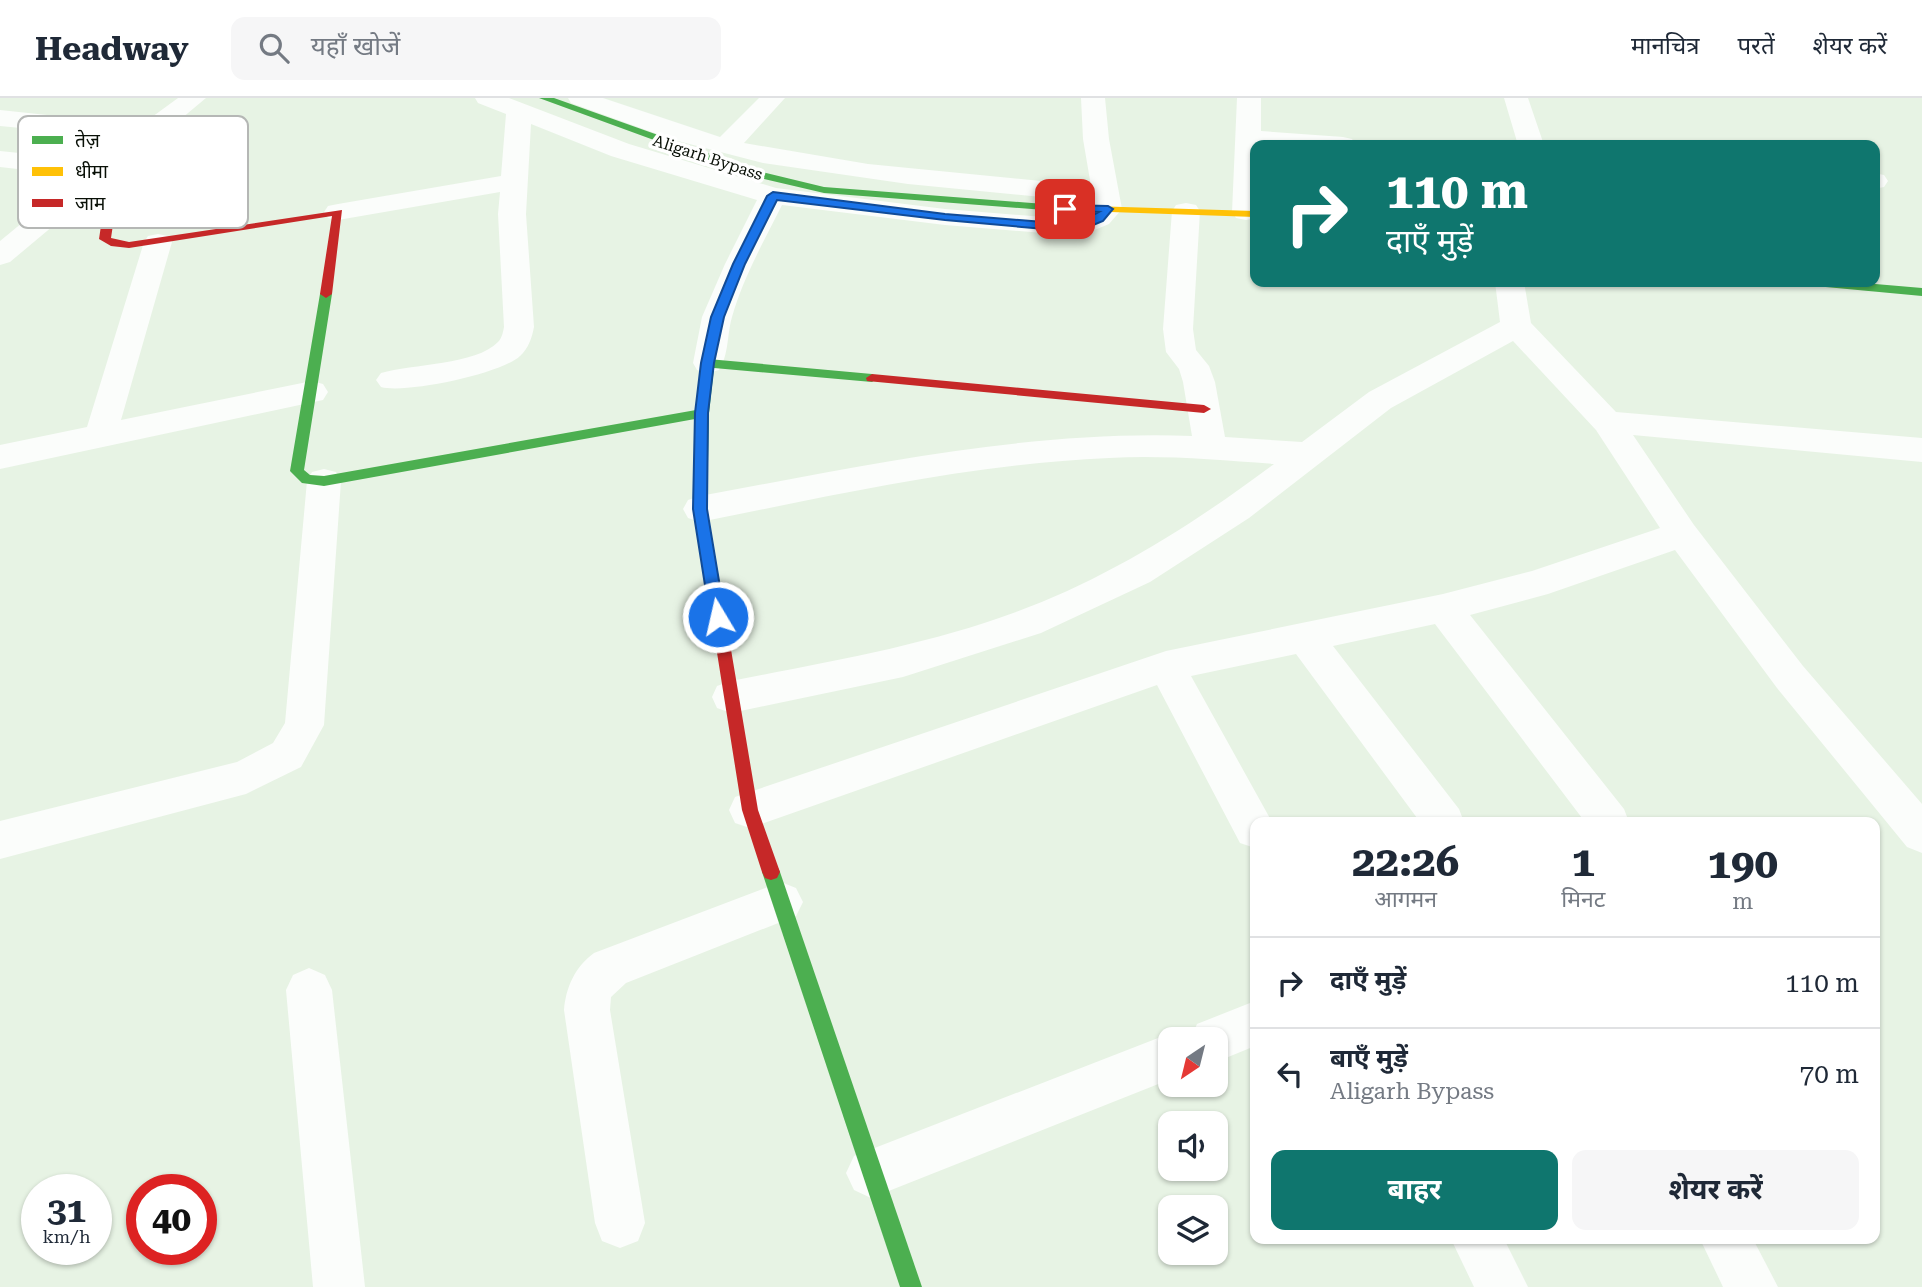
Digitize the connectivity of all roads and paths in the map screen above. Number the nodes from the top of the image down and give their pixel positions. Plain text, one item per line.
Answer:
1 (194, 98) edge
2 (487, 98) edge
3 (580, 98) edge
4 (774, 98) edge
5 (1093, 98) edge
6 (1249, 98) edge
7 (1516, 98) edge
8 (532, 104) edge
9 (169, 116) edge
10 (0, 118) edge
11 (18, 120) edge
12 (1248, 138) junction
13 (1275, 140) edge
14 (1529, 140) edge
15 (725, 146) junction
16 (0, 159) edge
17 (18, 163) edge
18 (514, 182) junction
19 (773, 196) junction
20 (1106, 202) junction
21 (1186, 211) junction
22 (338, 212) junction
23 (1250, 213) edge
24 (248, 227) edge
25 (33, 228) edge
26 (108, 228) edge
27 (242, 228) edge
28 (158, 242) junction
29 (0, 256) edge
30 (1511, 287) edge
31 (1868, 287) edge
32 (1922, 292) edge
33 (1516, 326) junction
34 (708, 363) junction
35 (392, 380) dead end
36 (312, 392) junction
37 (1204, 409) junction
38 (702, 413) junction
39 (1607, 422) junction
40 (102, 435) junction
41 (1211, 448) junction
42 (1922, 450) edge
43 (1307, 454) junction
44 (0, 457) edge
45 (324, 481) junction
46 (700, 509) junction
47 (1682, 534) junction
48 (1443, 608) junction
49 (1305, 637) junction
50 (1166, 666) junction
51 (731, 697) junction
52 (750, 810) junction
53 (1440, 817) edge
54 (1605, 817) edge
55 (1250, 821) edge
56 (1922, 834) edge
57 (0, 840) edge
58 (781, 902) junction
59 (309, 990) dead end
60 (1250, 1025) edge
61 (1228, 1034) edge
62 (1158, 1061) edge
63 (872, 1173) junction
64 (620, 1223) dead end
65 (1479, 1244) edge
66 (1729, 1244) edge
67 (339, 1287) edge
68 (911, 1287) edge
69 (1502, 1287) edge
70 (1752, 1287) edge

1 - 9 street
2 - 8 street
3 - 15 street
4 - 15 street
5 - 20 street
6 - 12 street
7 - 14 street
8 - 18 street
8 - 19 street
8 - 20 street, Aligarh Bypass
10 - 11 street
12 - 13 street
12 - 23 street
15 - 20 street
16 - 17 street
18 - 22 street
18 - 35 street
19 - 20 street
19 - 34 street
20 - 21 street, Aligarh Bypass
21 - 23 street, Aligarh Bypass
21 - 37 street
22 - 24 street
22 - 36 street
25 - 29 street
26 - 28 street
27 - 28 street
28 - 40 street
30 - 33 street
31 - 32 street
33 - 39 street
33 - 43 street
34 - 37 street
34 - 38 street
36 - 40 street
36 - 45 street
37 - 41 street
38 - 45 street
38 - 46 street
39 - 42 street
39 - 47 street
40 - 44 street
41 - 43 street
41 - 46 street
43 - 51 street
45 - 57 street
46 - 51 street
47 - 48 street
47 - 56 street
48 - 49 street
48 - 54 street
49 - 50 street
49 - 53 street
50 - 52 street
50 - 55 street
51 - 52 street
52 - 58 street
58 - 63 street
58 - 64 street
59 - 67 street
60 - 61 street
62 - 63 street
63 - 68 street
65 - 69 street
66 - 70 street

